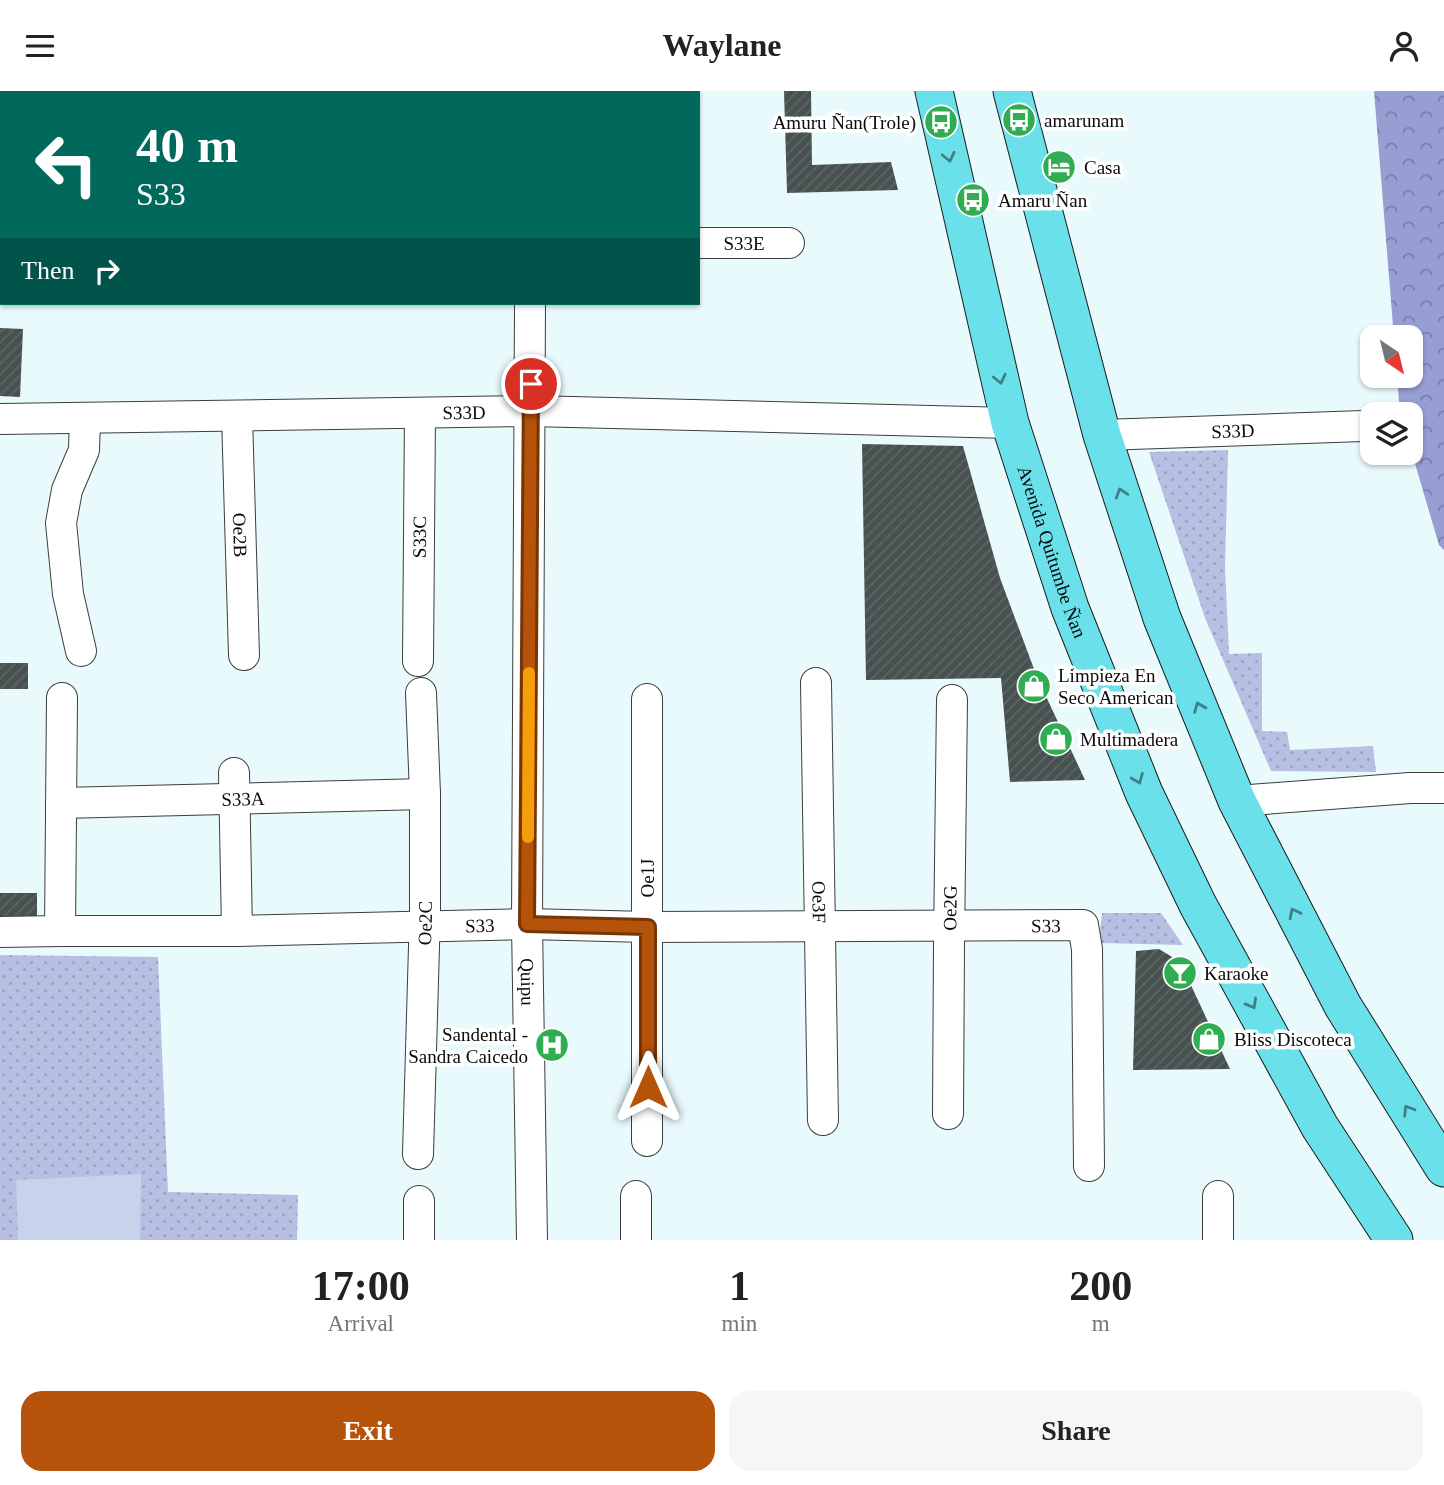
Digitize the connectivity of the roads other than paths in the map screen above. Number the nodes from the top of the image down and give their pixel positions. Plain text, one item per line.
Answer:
1 (923, 91) edge
2 (1018, 101) edge
3 (938, 107) edge
4 (700, 243) edge
5 (789, 243) dead end
6 (530, 305) edge
7 (531, 411) junction
8 (420, 413) junction
9 (237, 415) junction
10 (85, 418) junction
11 (0, 419) edge
12 (1010, 423) junction
13 (1360, 426) edge
14 (1102, 435) junction
15 (81, 651) dead end
16 (244, 655) dead end
17 (418, 661) dead end
18 (816, 683) dead end
19 (421, 694) dead end
20 (62, 698) dead end
21 (647, 699) dead end
22 (952, 700) dead end
23 (234, 785) junction
24 (1444, 788) edge
25 (425, 794) junction
26 (1237, 801) junction
27 (61, 803) junction
28 (527, 924) junction
29 (424, 925) junction
30 (820, 925) junction
31 (949, 926) junction
32 (648, 927) junction
33 (60, 931) junction
34 (0, 932) edge
35 (236, 932) junction
36 (948, 1114) dead end
37 (823, 1121) dead end
38 (648, 1141) dead end
39 (418, 1154) dead end
40 (1089, 1166) dead end
41 (1444, 1168) edge
42 (636, 1195) dead end
43 (1218, 1196) dead end
44 (419, 1201) dead end
45 (419, 1240) edge
46 (532, 1240) edge
47 (636, 1240) edge
48 (1218, 1240) edge
49 (1394, 1240) edge

1 - 3 main road, Avenida Quitumbe Ñan
2 - 14 main road
3 -> 12 main road, Avenida Quitumbe Ñan
4 - 5 street, S33E
6 - 7 street, Quipu
7 - 8 street, S33D
7 - 12 street, S33D
7 - 28 street, Quipu
8 - 9 street, S33D
8 - 17 street, S33C
9 - 10 street, S33D
9 - 16 street, Oe2B
10 - 11 street, S33D
10 - 15 street
12 -> 49 main road, Avenida Quitumbe Ñan
13 - 14 street, S33D
26 -> 14 main road
18 - 30 street, Oe3F
19 - 25 street, Oe2C
20 - 27 street
21 - 32 street, Oe1J
22 - 31 street, Oe2G
23 - 25 street, S33A
23 - 27 street, S33A
23 - 35 street
24 - 26 street
25 - 29 street, Oe2C
41 -> 26 main road
27 - 33 street
28 - 29 street, S33
28 - 32 street, S33
28 - 46 street, Quipu
29 - 35 street, S33
29 - 39 street, Oe2C
30 - 31 street, S33
30 - 32 street, S33
30 - 37 street, Oe3F
31 - 36 street, Oe2G
31 - 40 street, S33
32 - 38 street, Oe1J
33 - 34 street, S33
33 - 35 street, S33
42 - 47 street
43 - 48 street
44 - 45 street

